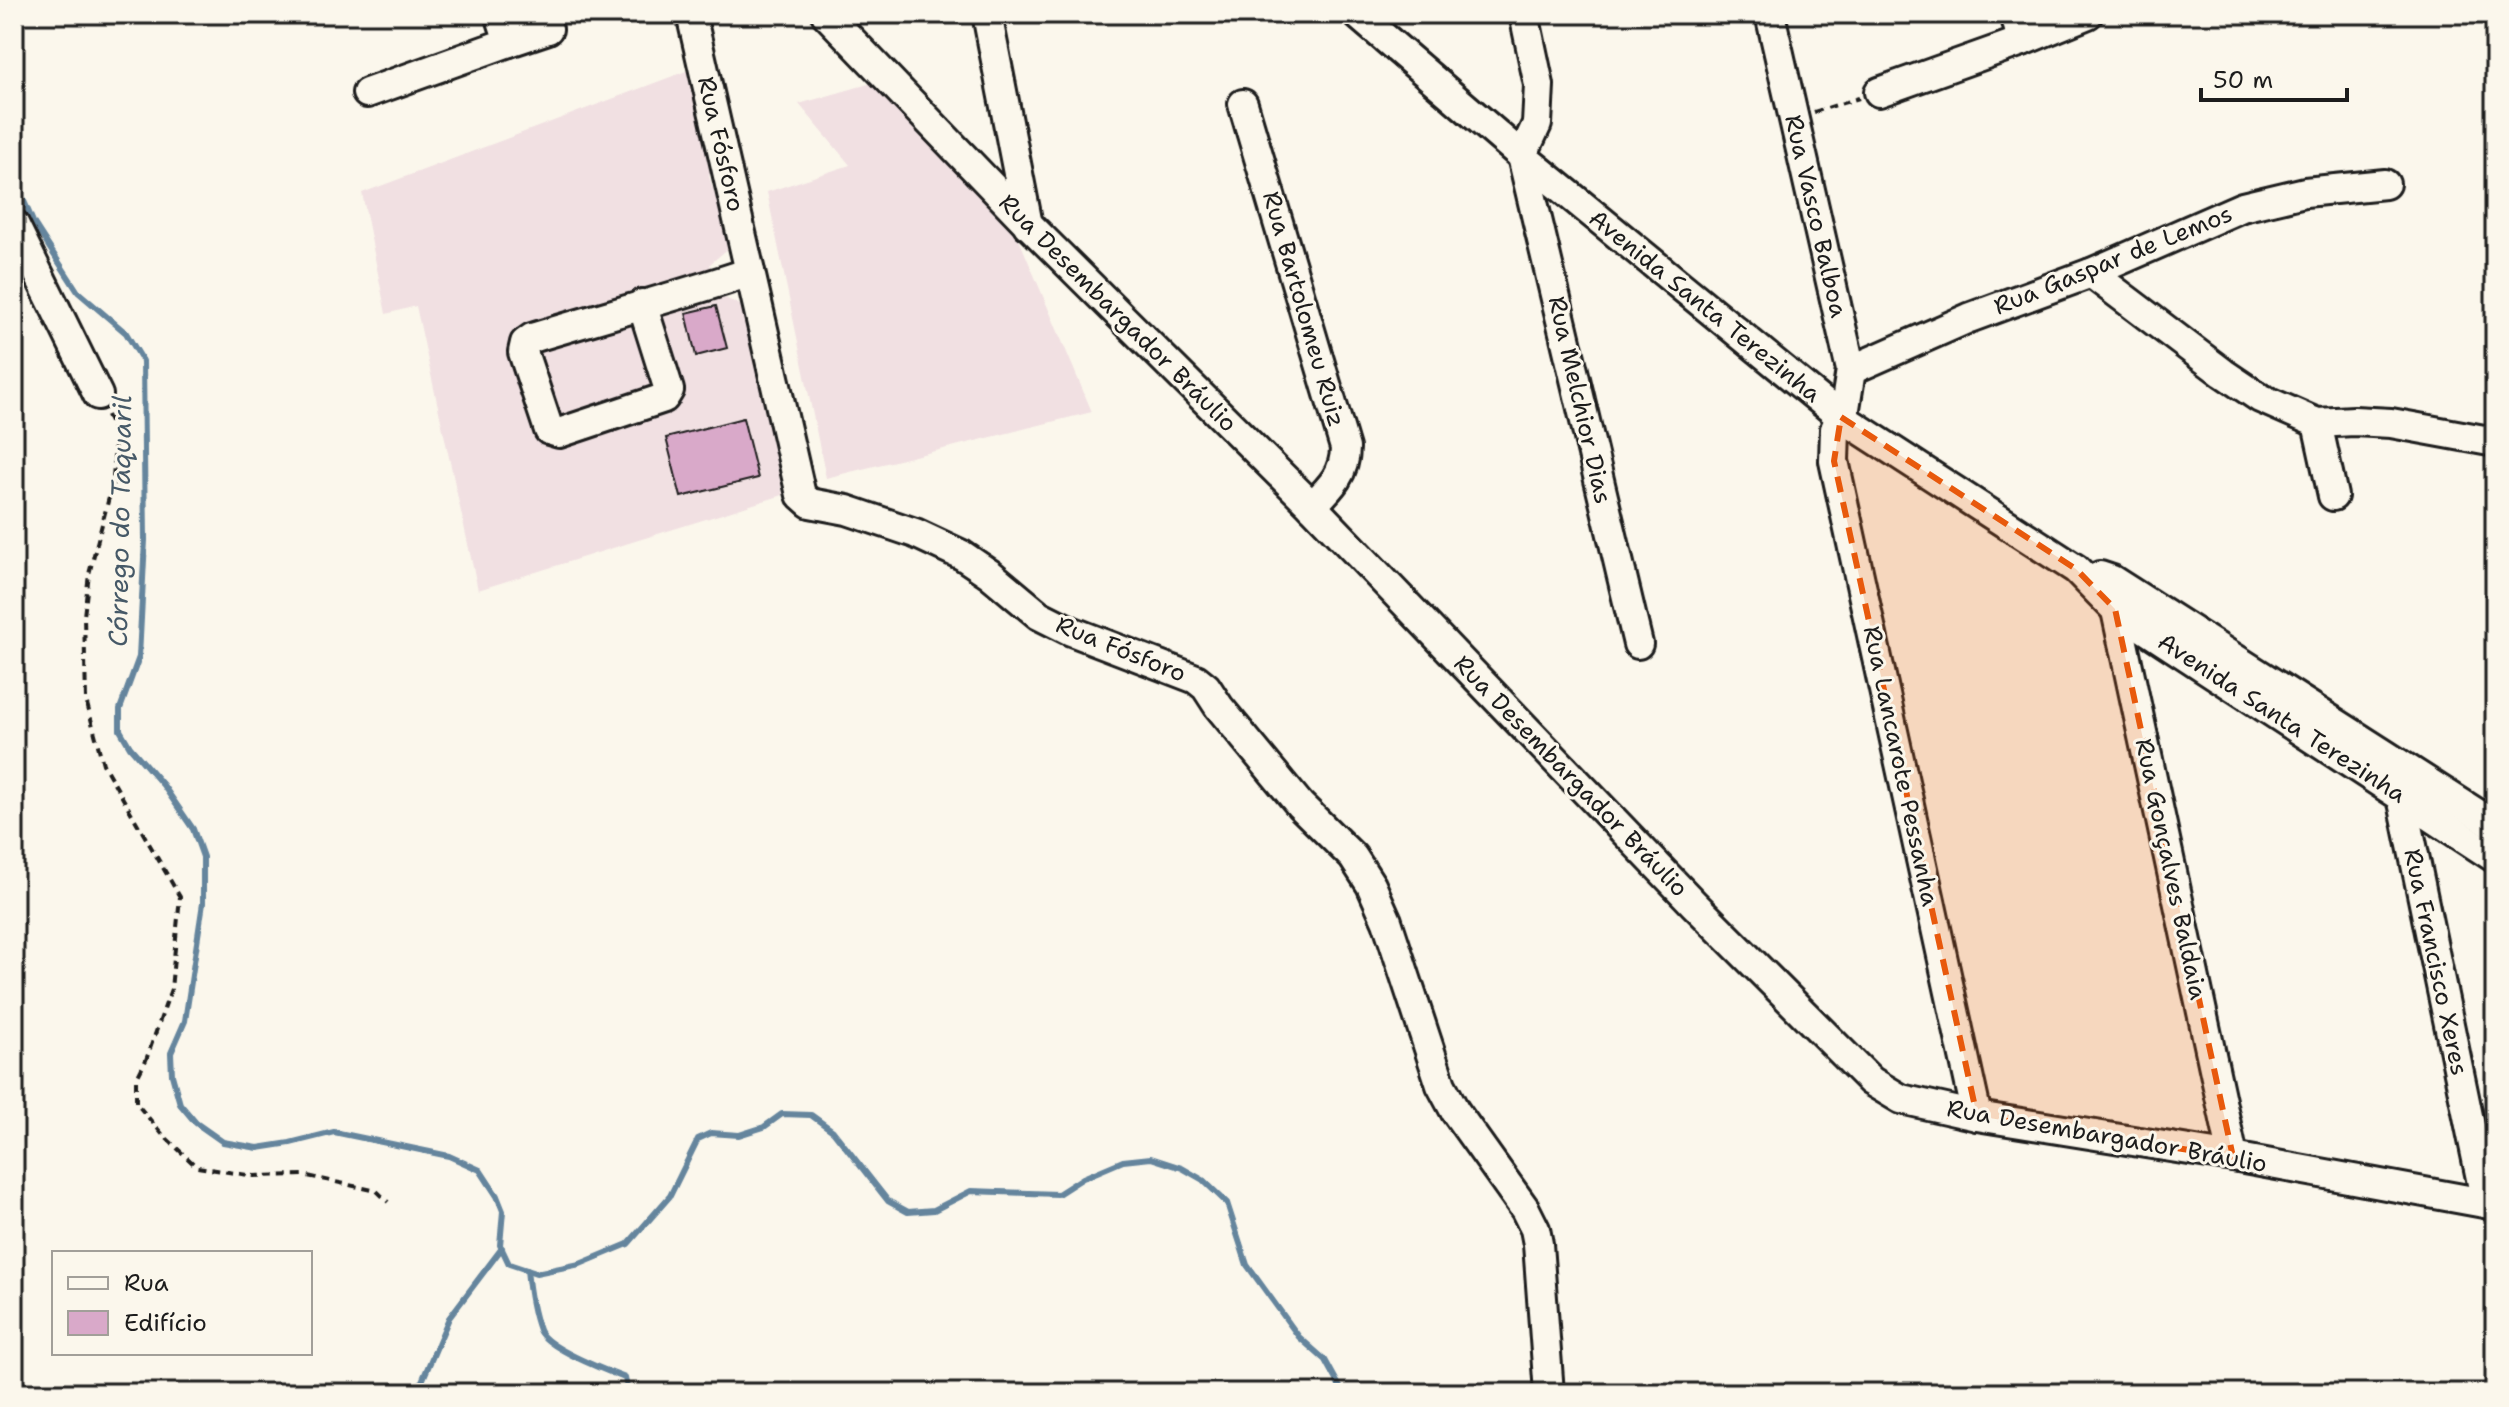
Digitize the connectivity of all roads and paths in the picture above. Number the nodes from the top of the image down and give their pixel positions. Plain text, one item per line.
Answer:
1 (500, 14) edge
2 (691, 14) edge
3 (826, 14) edge
4 (987, 14) edge
5 (1357, 14) edge
6 (1524, 14) edge
7 (1770, 14) edge
8 (2088, 14) edge
9 (2019, 28) edge
10 (548, 29) dead end
11 (509, 42) junction
12 (1879, 92) joint
13 (367, 93) dead end
14 (1243, 104) dead end
15 (1793, 118) junction
16 (1522, 156) junction
17 (2385, 184) dead end
18 (14, 224) edge
19 (1029, 225) junction
20 (750, 272) junction
21 (2091, 273) junction
22 (642, 304) junction
23 (1851, 370) junction
24 (98, 395) joint
25 (1841, 417) junction
26 (2317, 423) junction
27 (2495, 442) edge
28 (2333, 496) dead end
29 (1312, 506) junction
30 (2076, 569) junction
31 (2112, 580) junction
32 (2115, 609) junction
33 (1638, 644) dead end
34 (2408, 767) junction
35 (2402, 797) junction
36 (2495, 825) edge
37 (2495, 858) edge
38 (1977, 1116) junction
39 (2233, 1157) junction
40 (388, 1202) dead end
41 (2491, 1204) edge
42 (1549, 1393) edge

1 - 11 street
2 - 20 street, Rua Fósforo
3 - 19 street, Rua Desembargador Bráulio
4 - 19 street
5 - 16 street, Avenida Santa Terezinha
6 - 16 street
7 - 15 street, Rua Vasco Balboa
8 - 9 street
9 - 12 street
10 - 11 street
11 - 13 street
12 - 15 path
14 - 29 street, Rua Bartolomeu Ruiz
15 - 23 street, Rua Vasco Balboa
16 - 25 street, Avenida Santa Terezinha
16 - 33 street, Rua Melchior Dias
17 - 21 street, Rua Gaspar de Lemos
18 - 24 street
19 - 29 street, Rua Desembargador Bráulio
20 - 22 street
20 - 42 street, Rua Fósforo
21 - 23 street, Rua Gaspar de Lemos
21 - 26 street
22 - 22 street
23 - 25 street, Rua Vasco Balboa
24 - 40 path
25 - 30 street, Avenida Santa Terezinha
25 - 38 street, Rua Lancarote Pessanha
26 - 27 street
26 - 28 street
29 - 38 street, Rua Desembargador Bráulio
30 - 31 street, Avenida Santa Terezinha
30 - 32 street, Avenida Santa Terezinha
31 - 32 street, Rua Gonçalves Baldaia
31 - 34 street, Avenida Santa Terezinha
32 - 35 street, Avenida Santa Terezinha
32 - 39 street, Rua Gonçalves Baldaia
34 - 35 street, Rua Francisco Xeres
34 - 36 street, Avenida Santa Terezinha
35 - 37 street, Avenida Santa Terezinha
35 - 41 street, Rua Francisco Xeres
38 - 39 street, Rua Desembargador Bráulio
39 - 41 street, Rua Desembargador Bráulio

